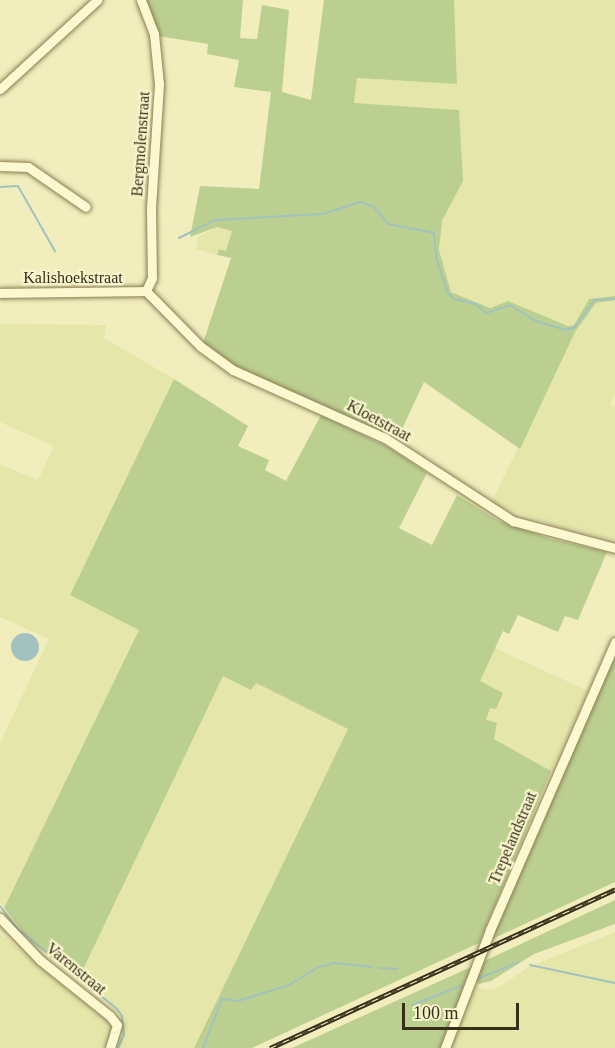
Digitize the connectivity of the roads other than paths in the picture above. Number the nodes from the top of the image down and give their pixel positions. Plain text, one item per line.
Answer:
1 (97, 0) edge
2 (141, 0) edge
3 (0, 89) edge
4 (0, 166) edge
5 (86, 207) dead end
6 (146, 291) junction
7 (0, 293) edge
8 (615, 548) edge
9 (615, 642) edge
10 (0, 918) edge
11 (110, 1048) edge
12 (446, 1048) edge

1 - 3 street
2 - 6 street, Bergmolenstraat
4 - 5 street
6 - 7 street, Kalishoekstraat
6 - 8 street, Kloetstraat
9 - 12 street, Trepelandstraat
10 - 11 street, Varenstraat

